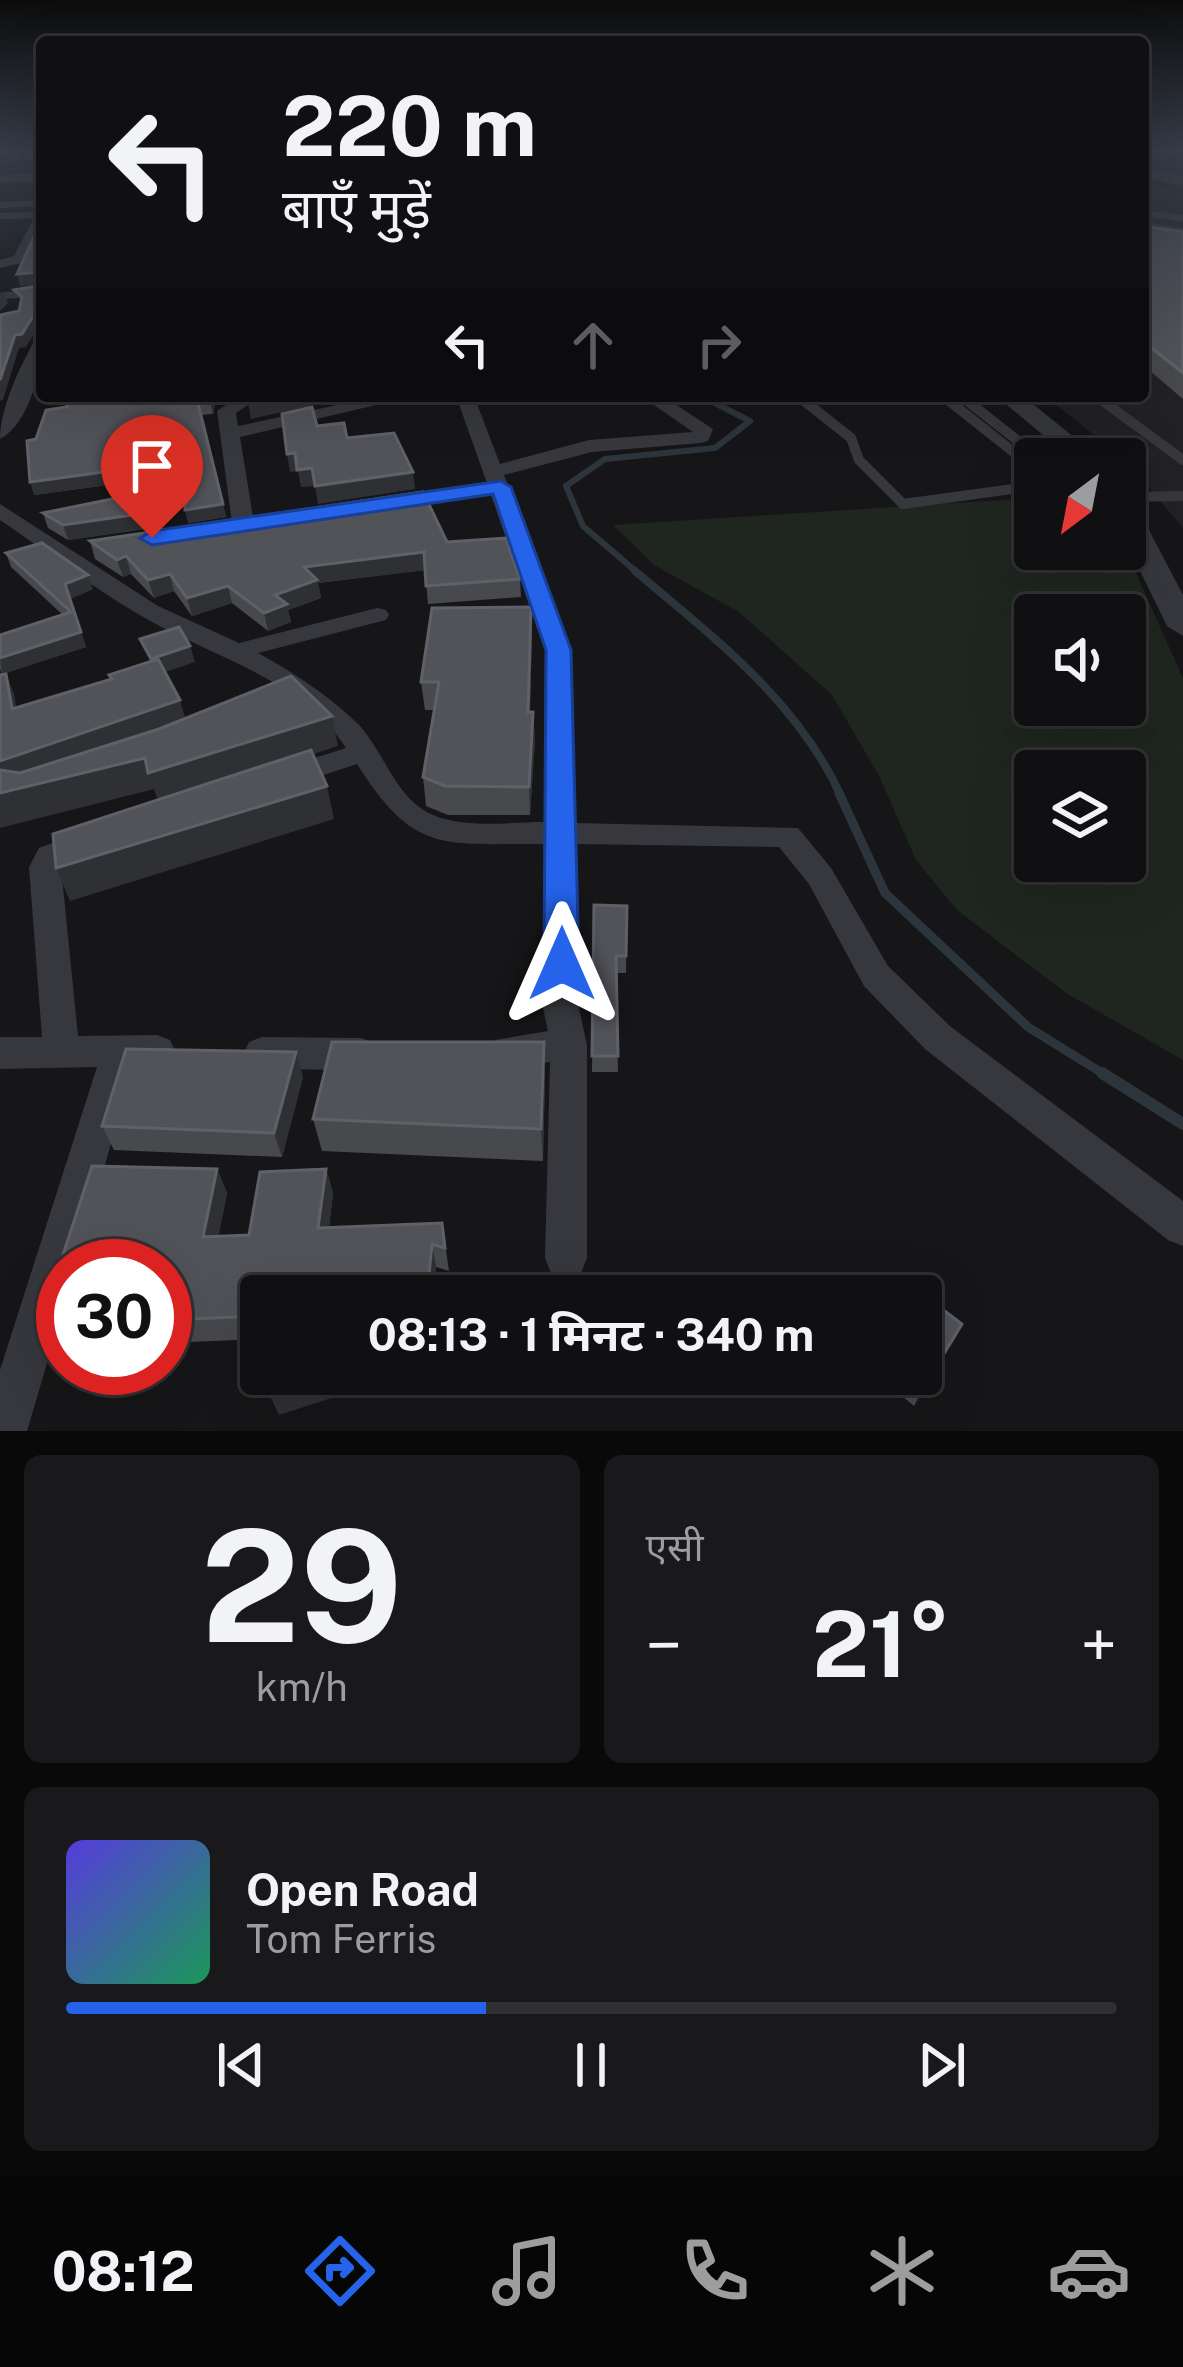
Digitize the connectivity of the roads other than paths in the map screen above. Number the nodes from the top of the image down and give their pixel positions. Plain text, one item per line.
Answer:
1 (36, 227) edge
2 (1149, 230) edge
3 (1183, 234) edge
4 (0, 264) edge
5 (36, 295) edge
6 (11, 308) edge
7 (36, 356) edge
8 (22, 387) junction
9 (0, 390) edge
10 (242, 402) edge
11 (377, 402) edge
12 (467, 402) edge
13 (660, 402) edge
14 (806, 402) edge
15 (951, 402) edge
16 (969, 402) edge
17 (1016, 402) edge
18 (1104, 402) edge
19 (0, 433) edge
20 (229, 434) junction
21 (1014, 438) edge
22 (1061, 438) edge
23 (1014, 452) edge
24 (1183, 460) edge
25 (497, 479) junction
26 (1014, 489) edge
27 (1183, 496) edge
28 (1146, 497) edge
29 (374, 506) edge
30 (0, 510) edge
31 (243, 523) edge
32 (106, 545) edge
33 (1146, 550) edge
34 (60, 553) junction
35 (1179, 610) edge
36 (377, 615) dead end
37 (236, 651) junction
38 (302, 690) junction
39 (260, 706) edge
40 (363, 752) junction
41 (247, 790) edge
42 (111, 833) edge
43 (562, 836) junction
44 (568, 1046) junction
45 (120, 1051) junction
46 (61, 1052) junction
47 (188, 1052) edge
48 (232, 1052) edge
49 (476, 1052) edge
50 (0, 1053) edge
51 (390, 1054) edge
52 (1183, 1226) edge
53 (566, 1258) dead end
54 (4, 1431) edge

1 - 4 street
2 - 3 lane
5 - 6 street
7 - 8 street
8 - 9 street
8 - 19 street
10 - 20 street
11 - 20 street
12 - 25 street
13 - 25 street
14 - 26 lane
15 - 23 lane
16 - 21 lane
17 - 22 street
18 - 24 lane
20 - 31 street
25 - 29 street
25 - 43 street
27 - 28 lane
30 - 34 street
32 - 34 street
33 - 35 street
34 - 37 street
36 - 37 street
37 - 38 street
38 - 39 street
38 - 40 street
40 - 41 street
40 - 43 street
42 - 46 street
43 - 44 street
43 - 52 street
44 - 49 street
44 - 53 street
45 - 46 street
45 - 47 street
45 - 54 street
46 - 50 street
48 - 51 street

